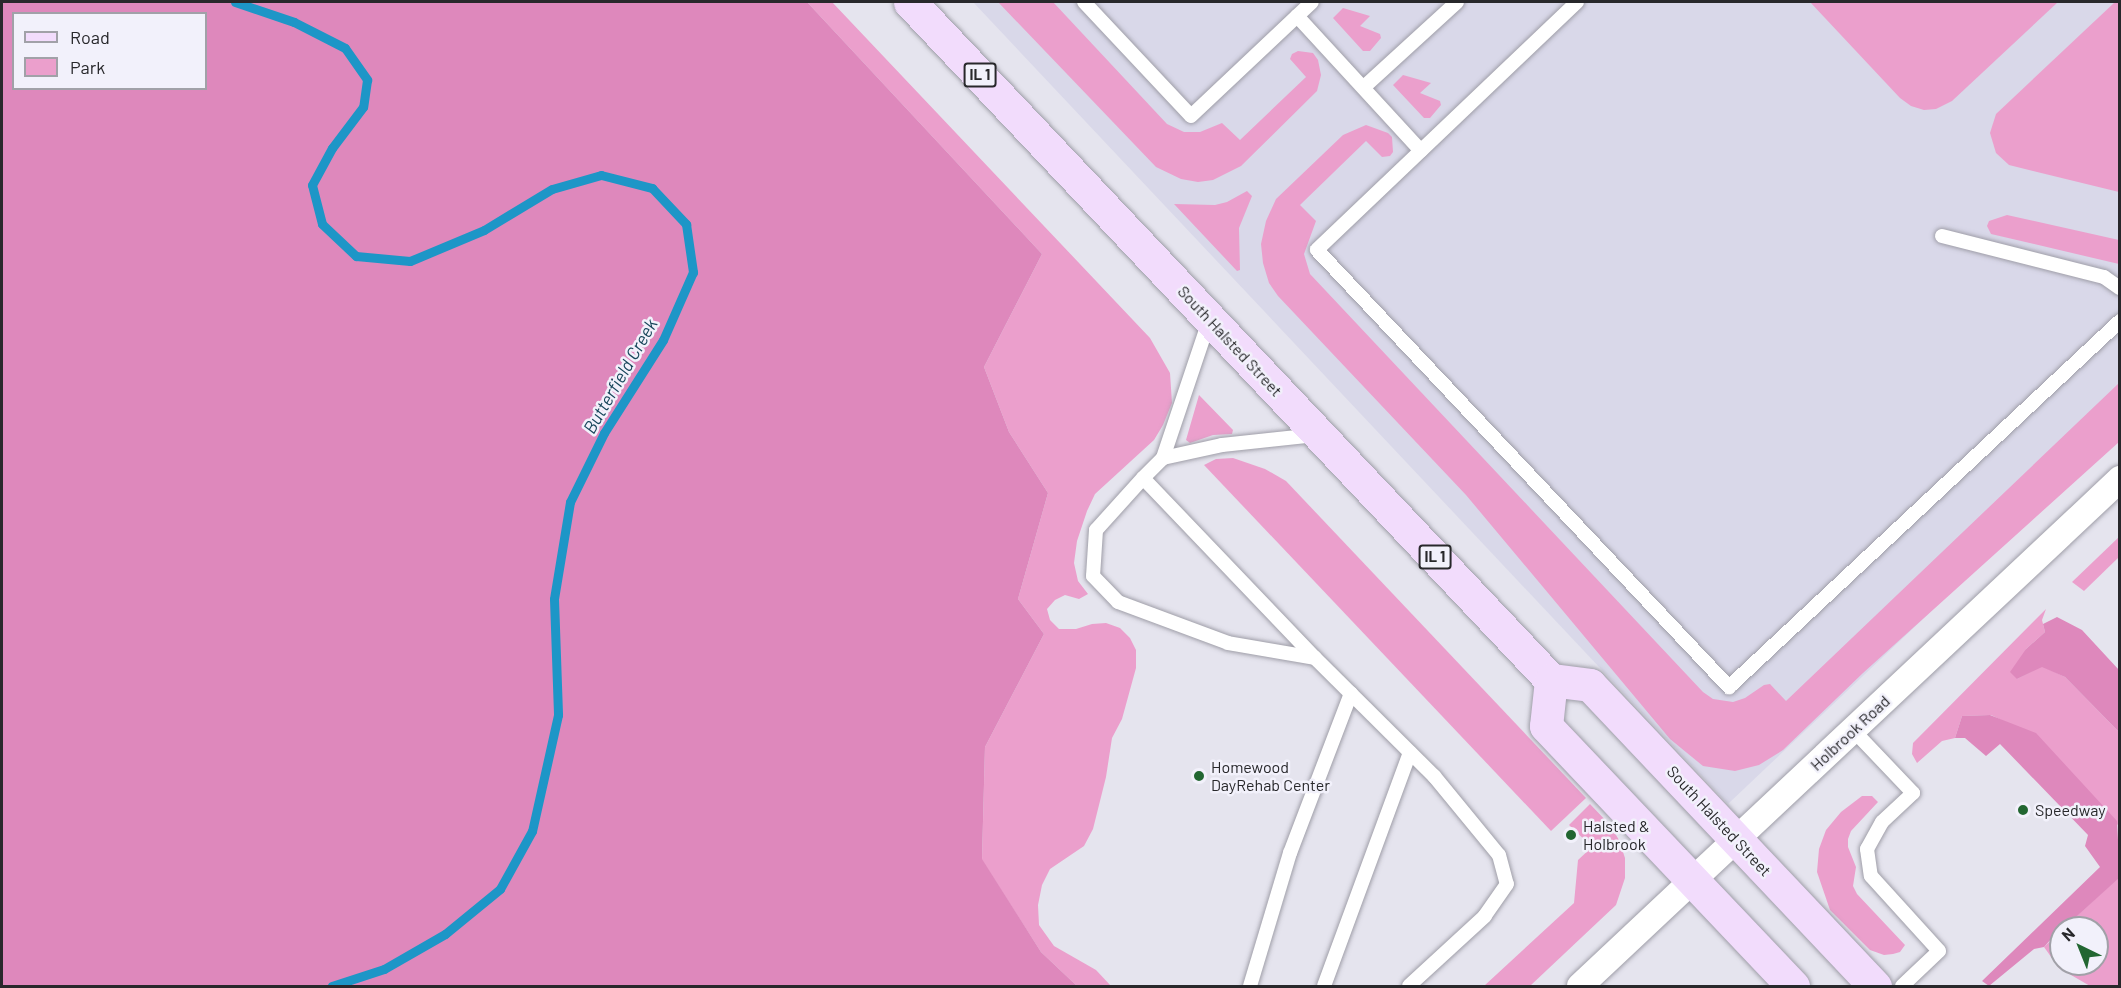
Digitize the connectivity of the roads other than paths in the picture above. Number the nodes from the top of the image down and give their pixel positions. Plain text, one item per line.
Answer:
1 (910, 2) edge
2 (1084, 2) edge
3 (1312, 2) edge
4 (1457, 2) edge
5 (1578, 2) edge
6 (1297, 16) junction
7 (1364, 87) junction
8 (1421, 151) junction
9 (1942, 236) dead end
10 (2120, 288) edge
11 (1209, 319) junction
12 (2120, 321) edge
13 (1319, 434) junction
14 (1163, 458) junction
15 (1143, 478) junction
16 (2120, 479) edge
17 (1315, 658) junction
18 (1551, 680) junction
19 (1351, 693) junction
20 (1853, 730) junction
21 (1410, 752) junction
22 (1736, 840) junction
23 (1692, 882) junction
24 (1250, 987) edge
25 (1324, 987) edge
26 (1409, 987) edge
27 (1580, 987) edge
28 (1793, 987) edge
29 (1875, 987) edge
30 (1902, 987) edge

1 - 11 main road, South Halsted Street / IL 1
2 - 6 lane
3 - 6 lane
4 - 7 lane
5 - 8 lane
6 - 7 lane
7 - 8 lane
8 - 12 lane
9 - 10 lane
11 - 13 main road, South Halsted Street / IL 1
11 - 14 lane
13 - 14 lane
13 - 18 main road, South Halsted Street / IL 1
14 - 15 lane
15 - 17 lane
15 - 17 lane
16 - 20 street, Holbrook Road
17 - 19 lane
18 - 22 main road, South Halsted Street
18 - 23 main road
19 - 21 lane
19 - 24 lane
20 - 22 street, Holbrook Road
20 - 30 lane
21 - 25 lane
21 - 26 lane
22 - 23 street, Holbrook Road
22 - 29 main road, South Halsted Street
23 - 27 street, Holbrook Road
23 - 28 main road

